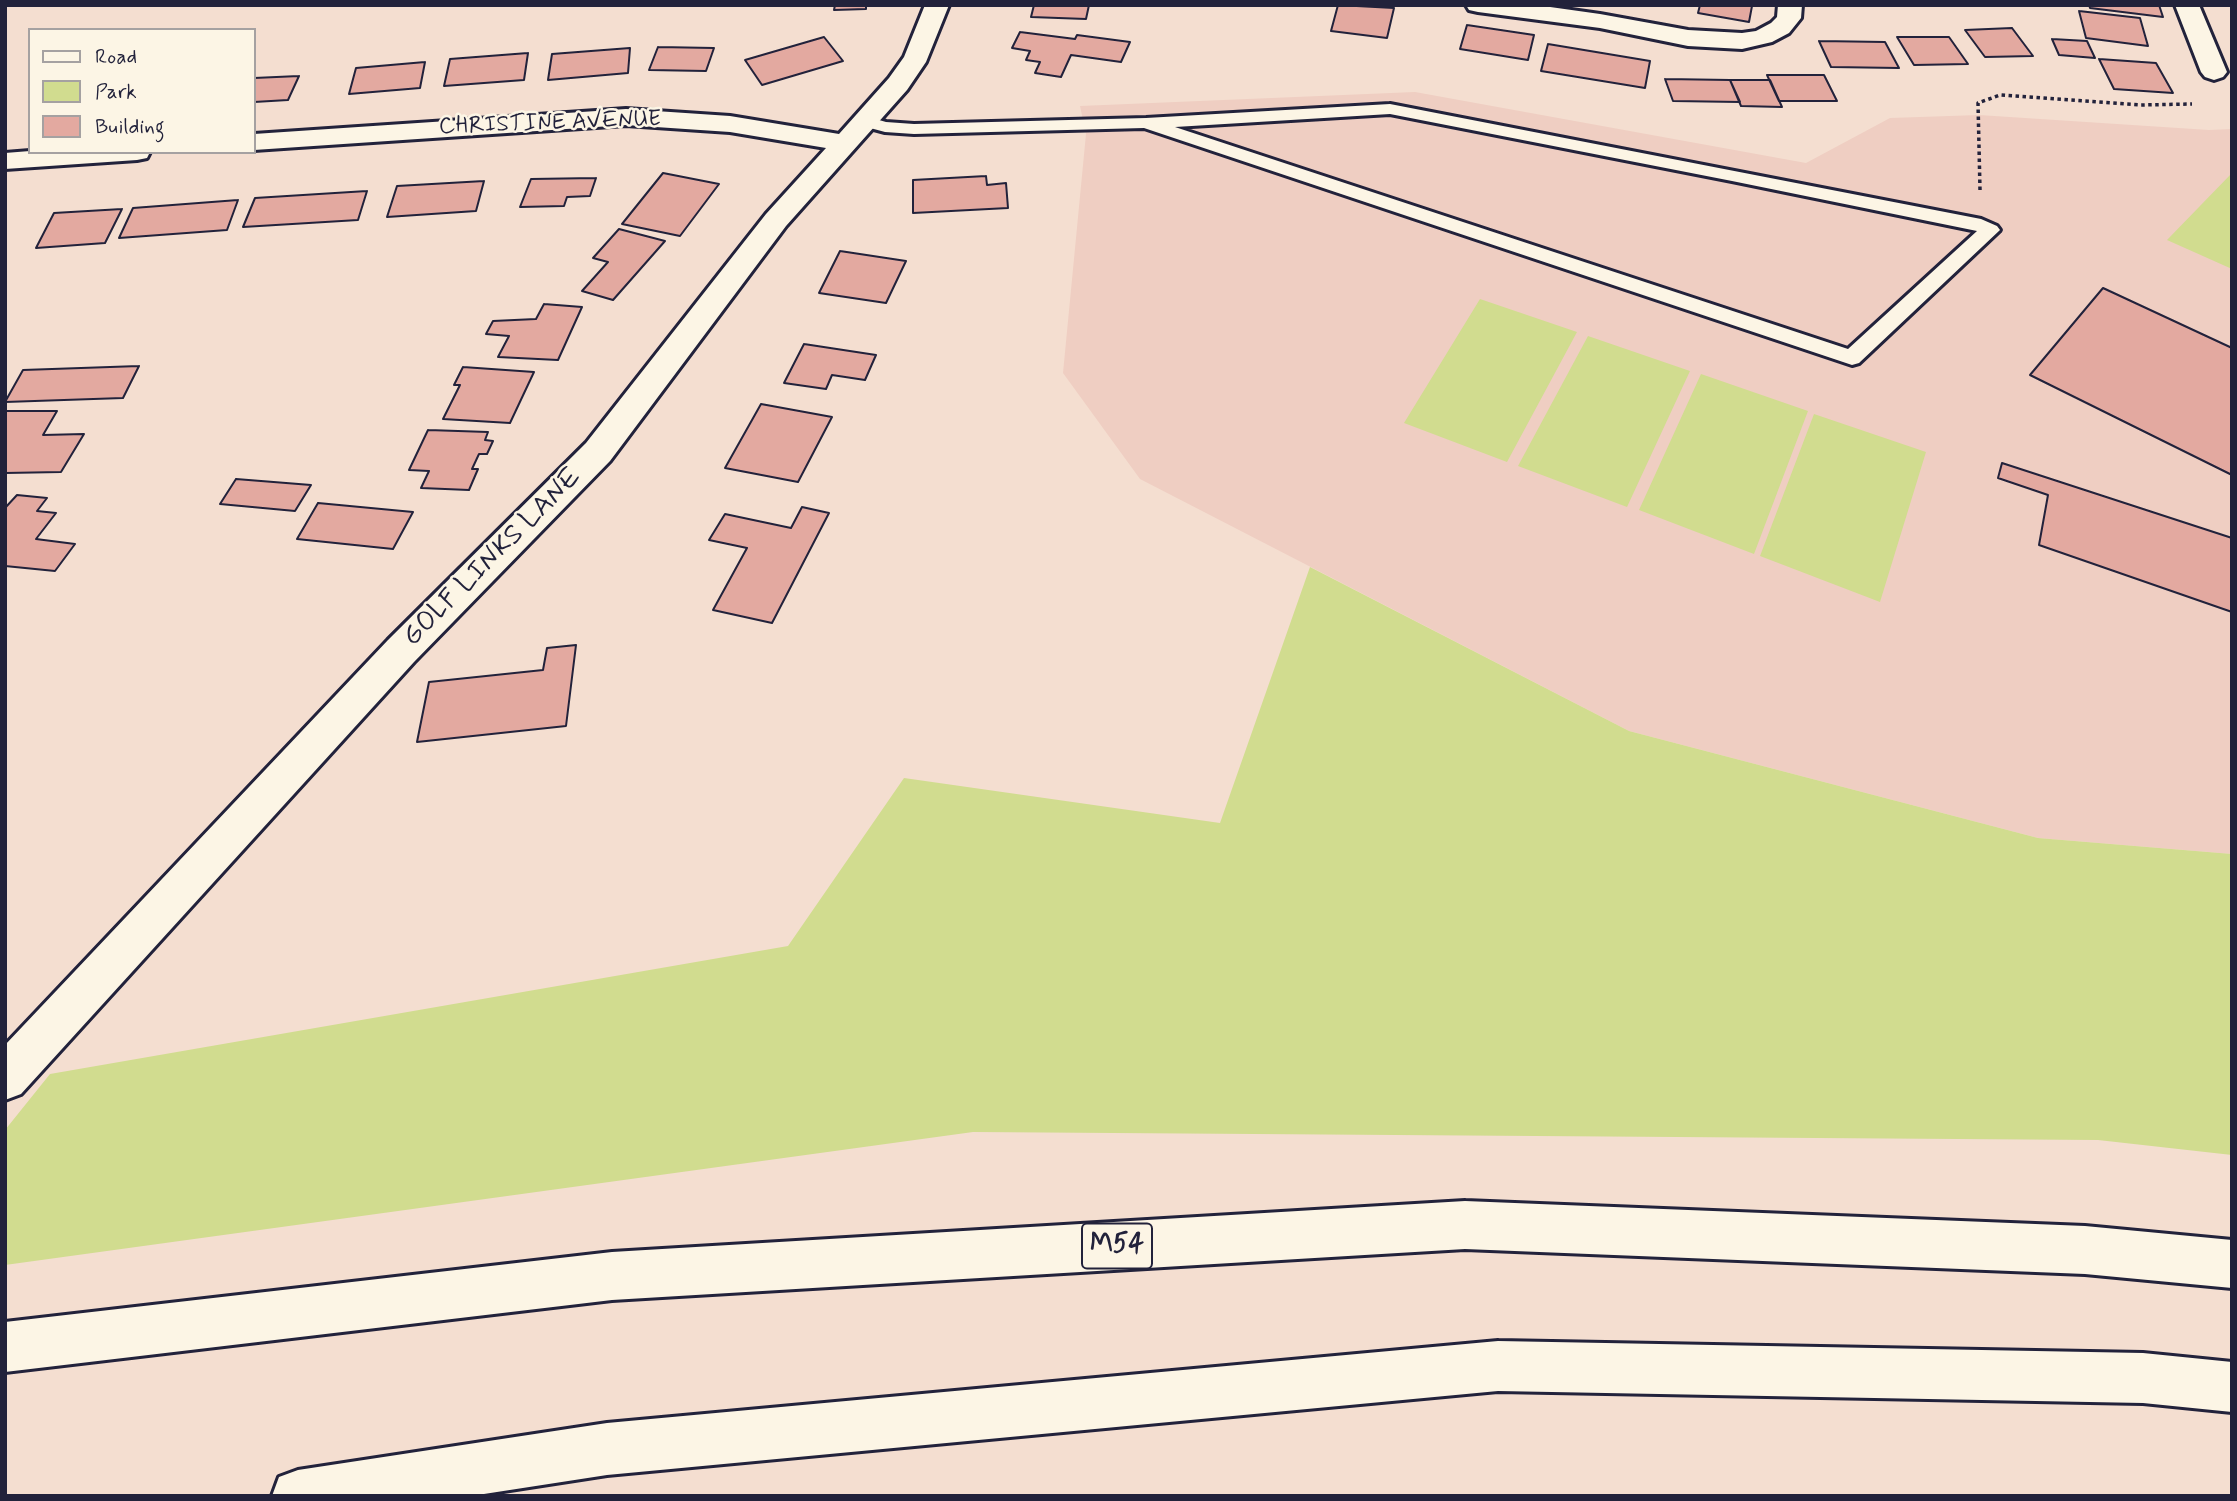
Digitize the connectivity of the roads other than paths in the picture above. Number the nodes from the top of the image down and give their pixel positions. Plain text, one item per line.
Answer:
1 (937, 5) edge
2 (1478, 5) edge
3 (1790, 5) edge
4 (2187, 5) edge
5 (2214, 72) dead end
6 (1146, 122) junction
7 (855, 132) junction
8 (256, 142) edge
9 (116, 154) edge
10 (5, 161) edge
11 (5, 1078) edge
12 (2232, 1264) edge
13 (5, 1348) edge
14 (2232, 1387) edge
15 (298, 1496) edge

1 - 7 main road, GOLF LINKS LANE
2 - 3 main road
4 - 5 main road
6 - 6 lane
6 - 7 lane
7 - 8 main road, CHRISTINE AVENUE
7 - 11 main road, GOLF LINKS LANE
9 - 10 main road
12 - 13 main road, M54
14 - 15 main road

